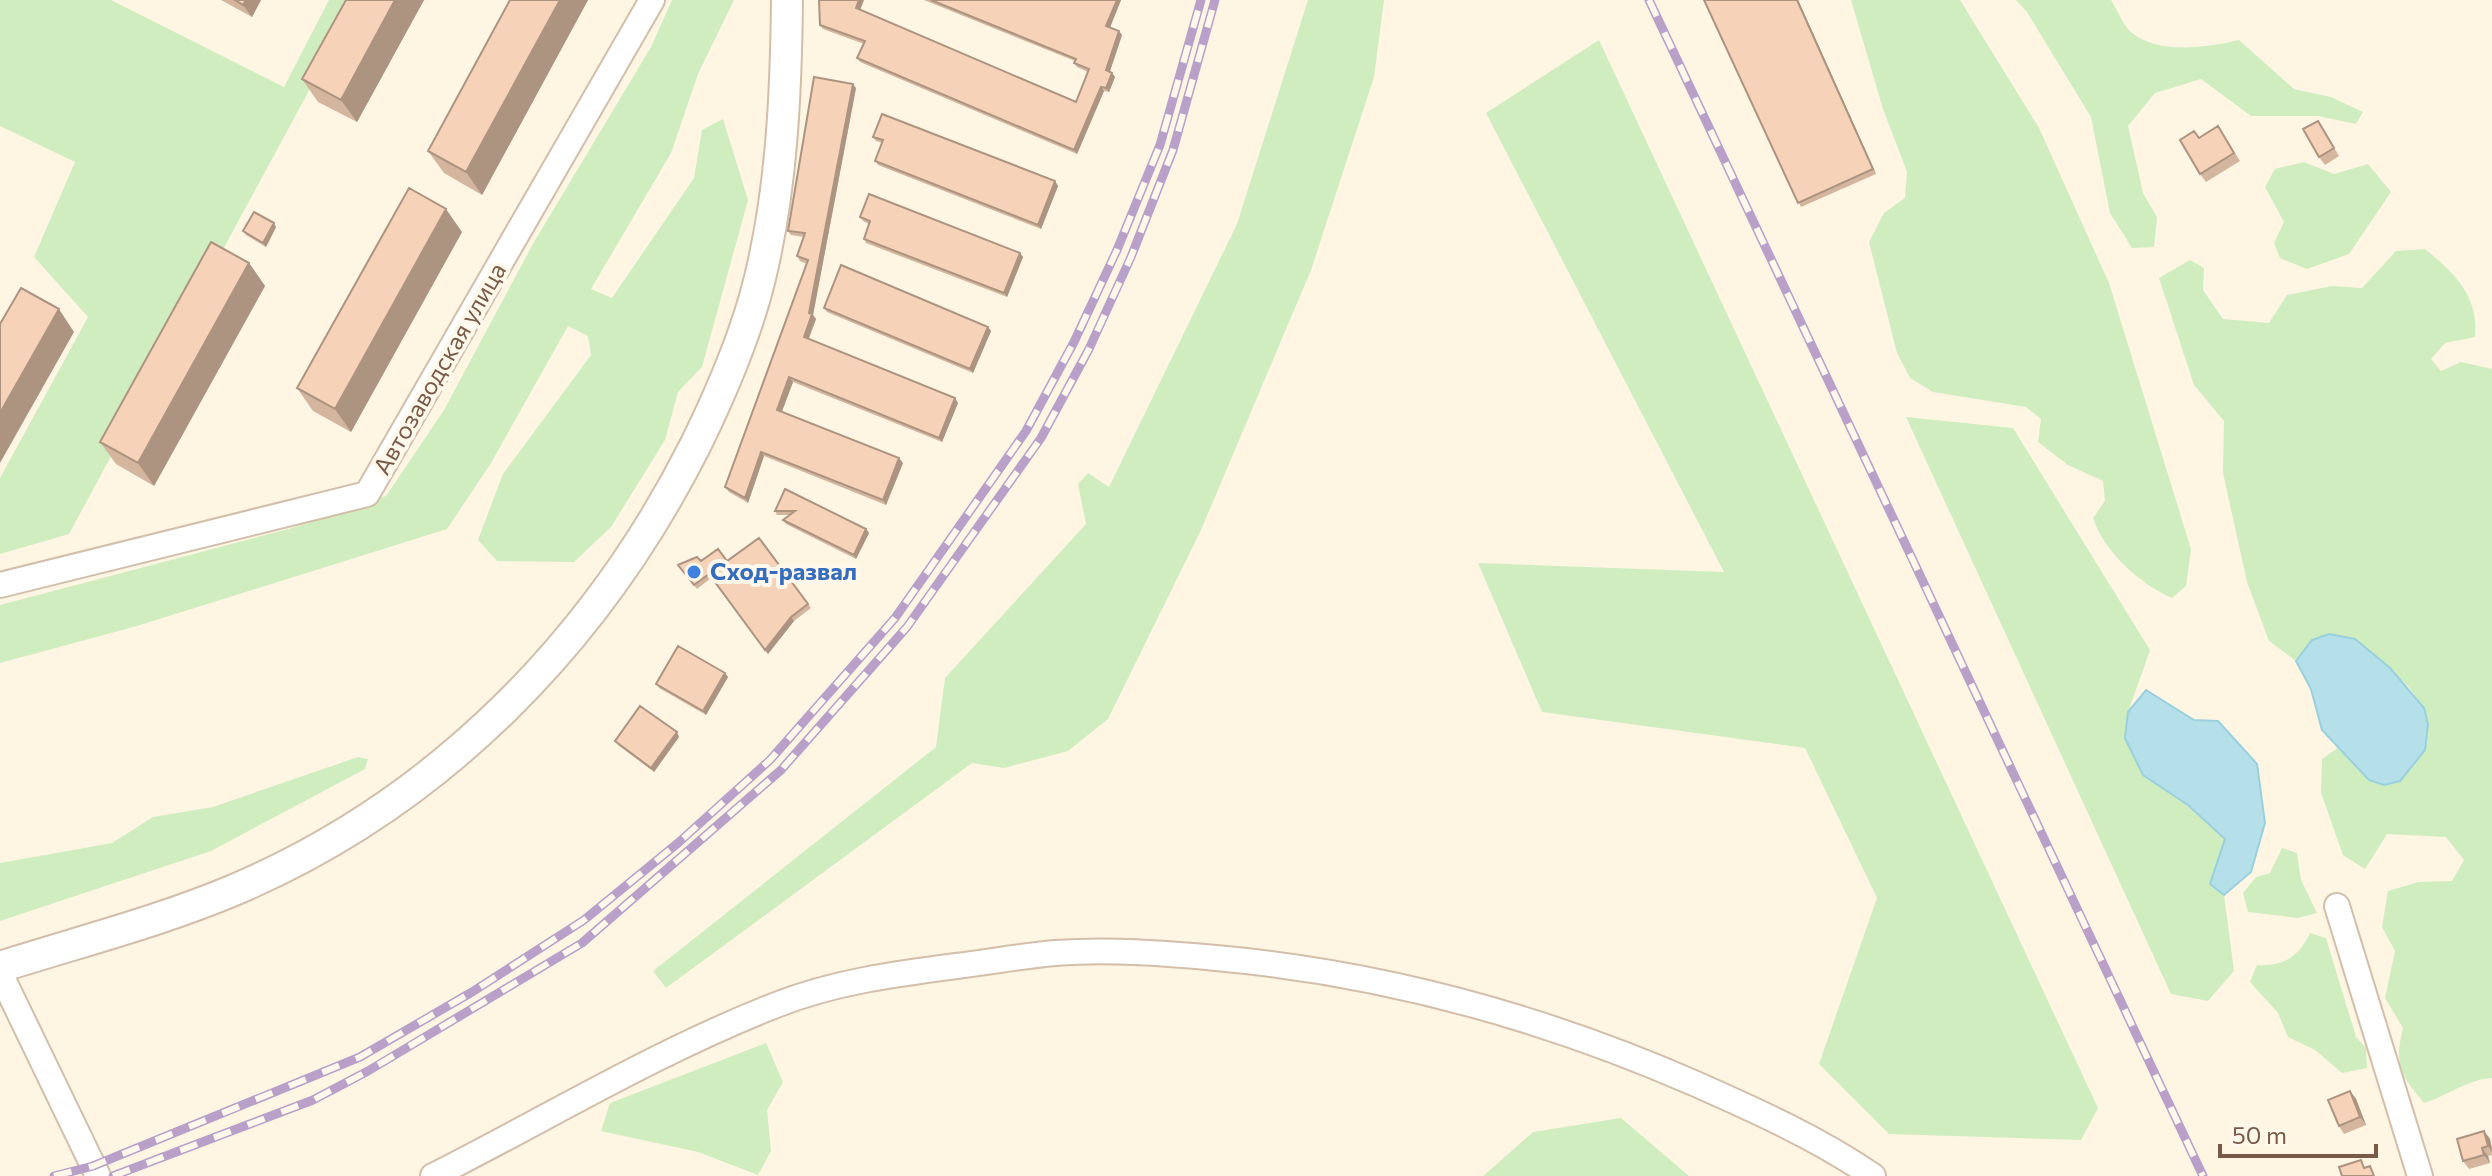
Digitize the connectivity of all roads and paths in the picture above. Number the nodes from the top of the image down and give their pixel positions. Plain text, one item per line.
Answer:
1 (652, 0) edge
2 (787, 0) edge
3 (0, 585) edge
4 (2337, 906) dead end
5 (0, 967) edge
6 (0, 973) edge
7 (98, 1176) edge
8 (433, 1176) edge
9 (1873, 1176) edge
10 (2420, 1176) edge

1 - 3 street, Автозаводская улица
2 - 5 street
4 - 10 street
6 - 7 street
8 - 9 street

